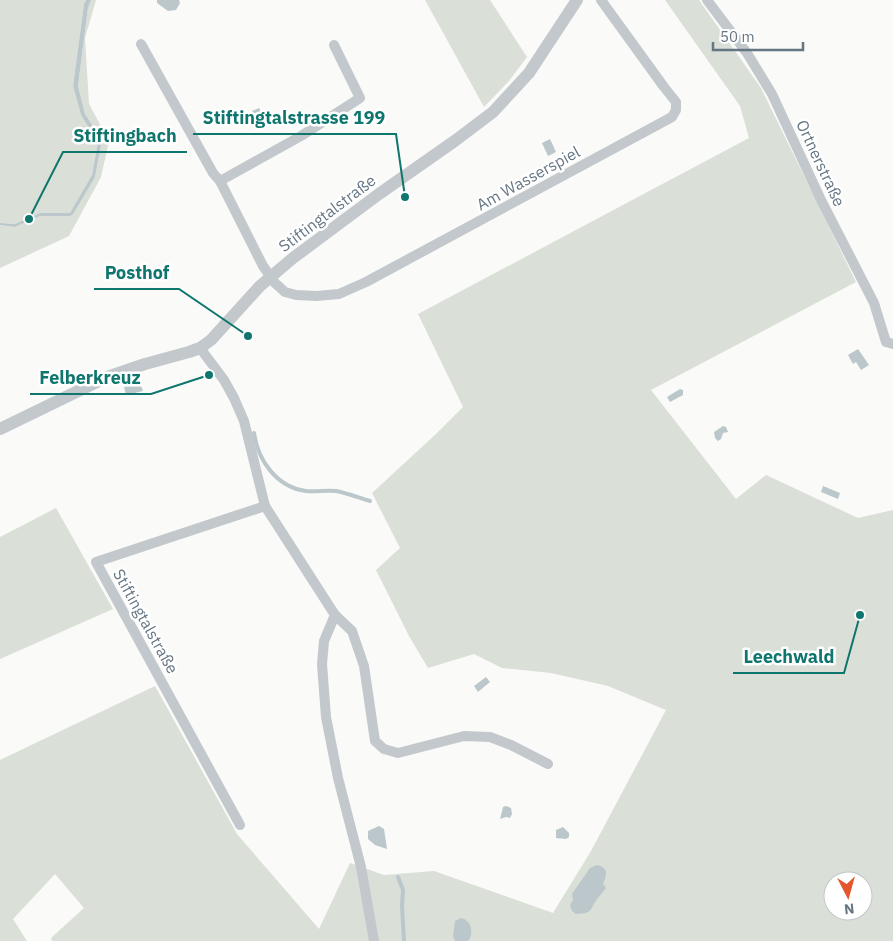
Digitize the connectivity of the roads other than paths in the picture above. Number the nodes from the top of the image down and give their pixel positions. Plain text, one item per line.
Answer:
1 (577, 0) edge
2 (601, 0) edge
3 (707, 0) edge
4 (141, 44) dead end
5 (334, 45) dead end
6 (220, 181) junction
7 (270, 277) junction
8 (893, 344) edge
9 (200, 348) junction
10 (0, 430) edge
11 (265, 506) junction
12 (335, 615) junction
13 (548, 764) dead end
14 (240, 825) dead end
15 (374, 941) edge

1 - 7 street, Stiftingtalstraße
2 - 7 street, Am Wasserspiel
3 - 8 street, Ortnerstraße
4 - 6 street
5 - 6 street
6 - 7 street
7 - 9 street, Stiftingtalstraße
9 - 10 street, Stiftingtalstraße
9 - 11 street
11 - 12 street
11 - 14 street, Stiftingtalstraße
12 - 13 street
12 - 15 street

